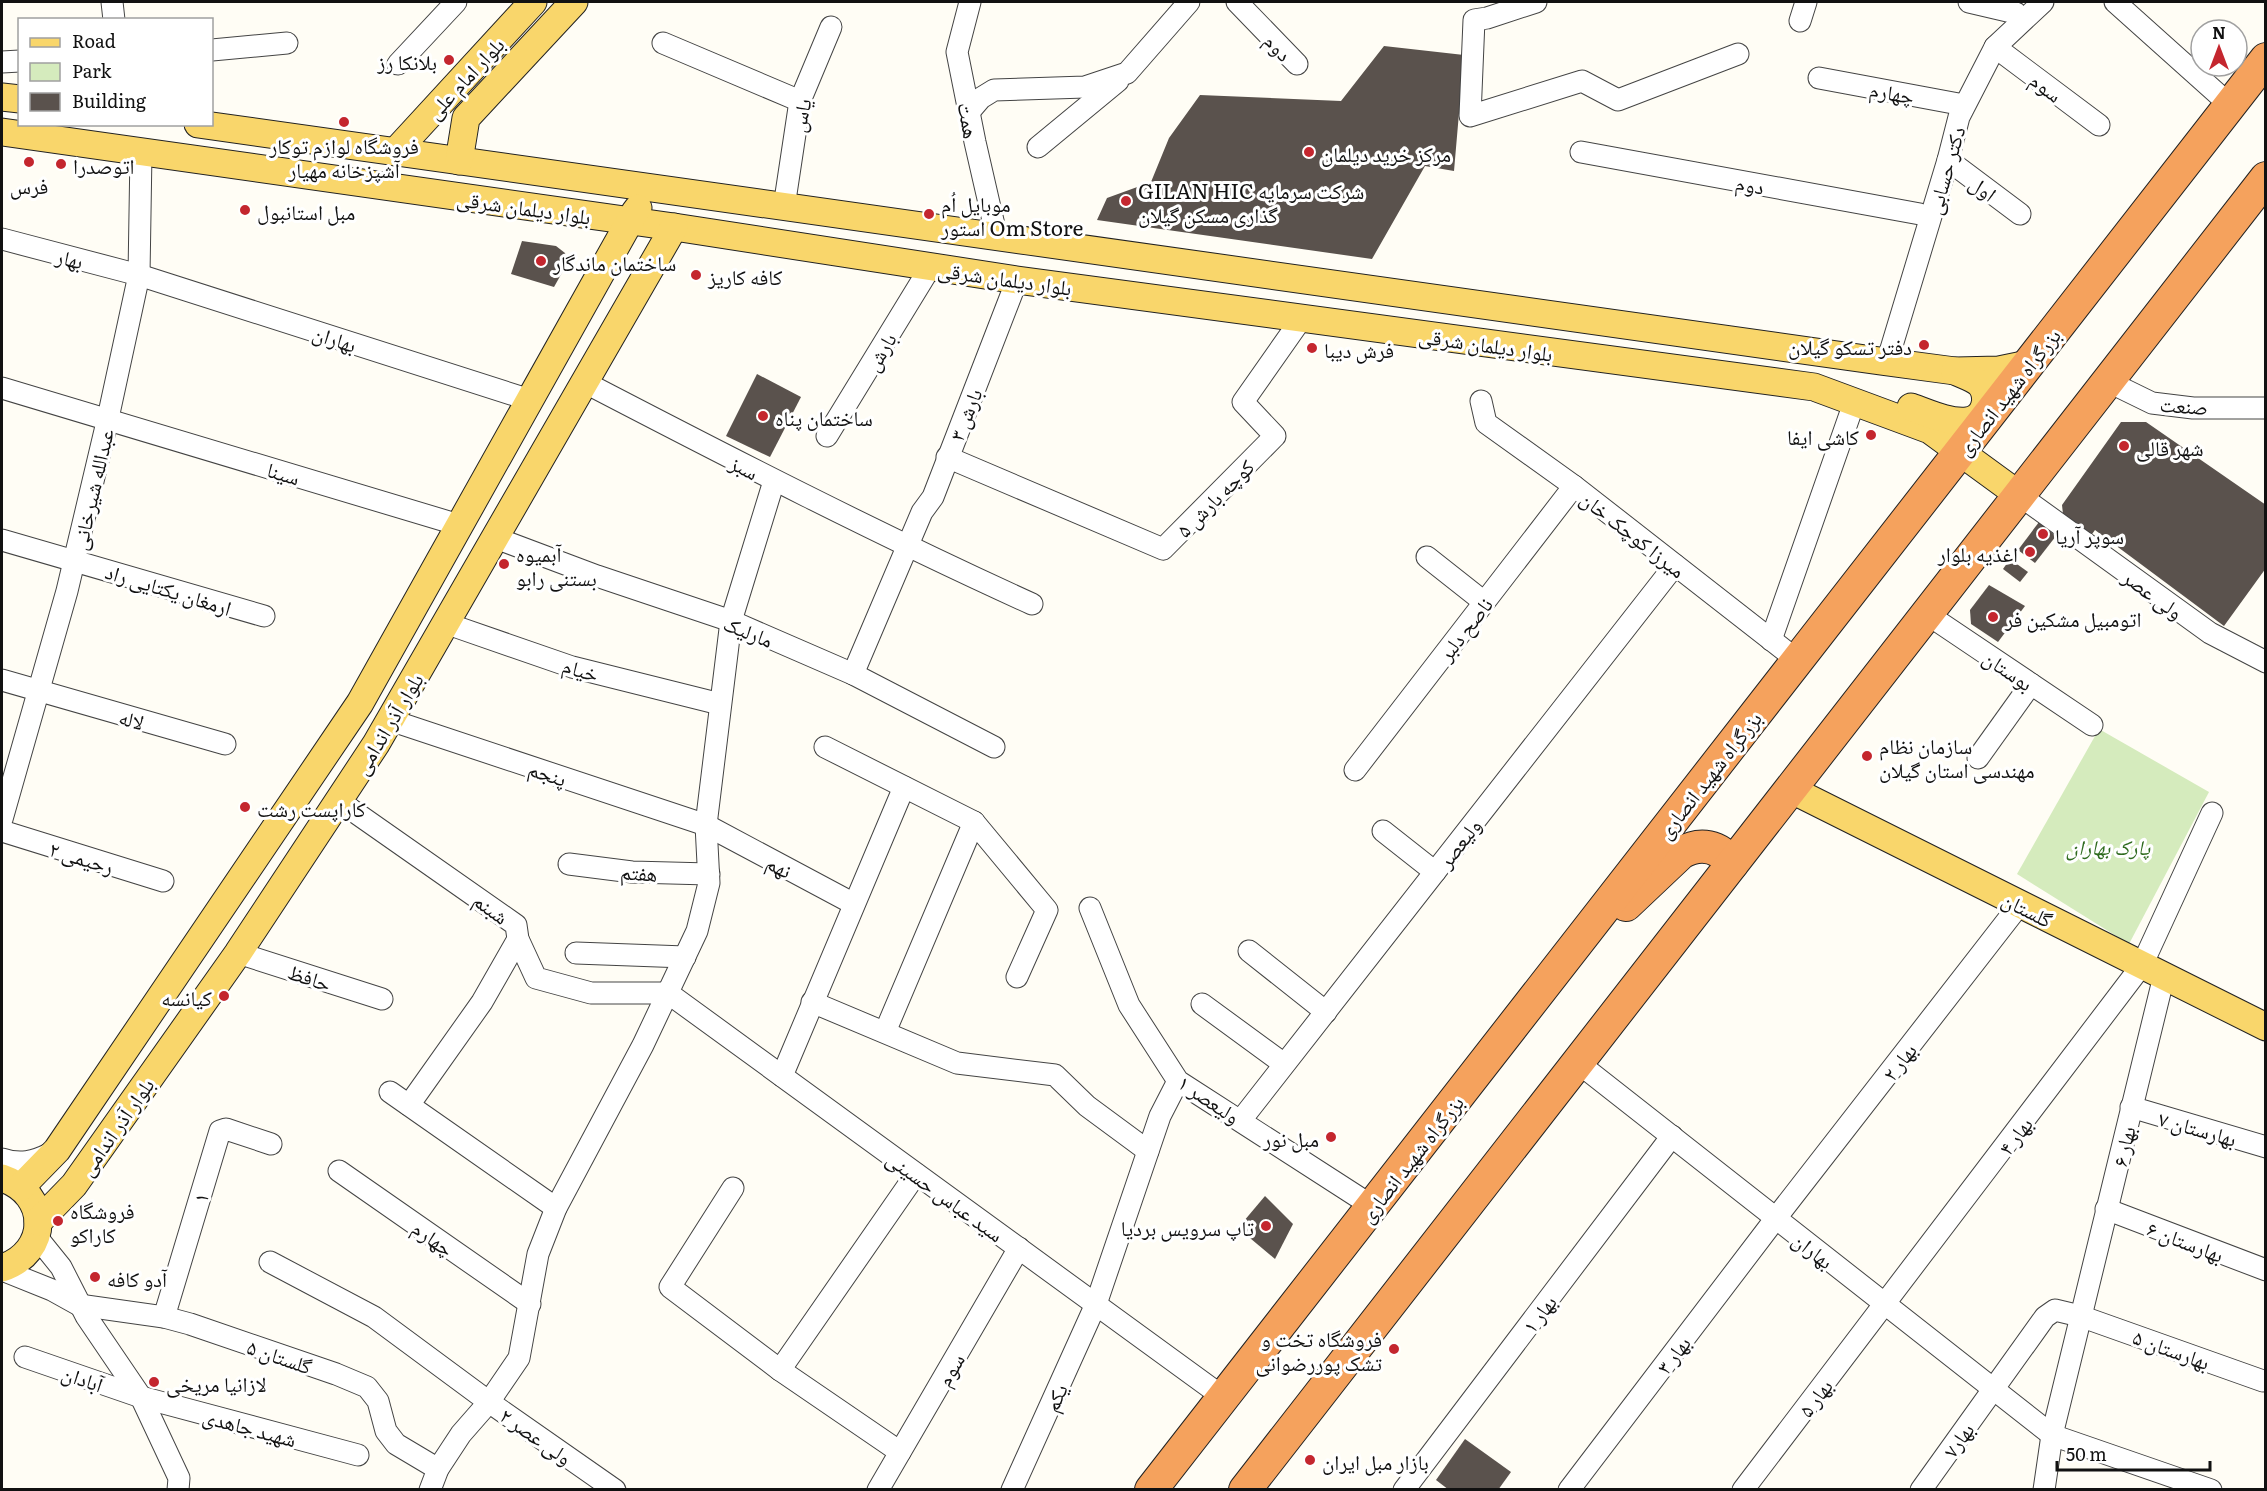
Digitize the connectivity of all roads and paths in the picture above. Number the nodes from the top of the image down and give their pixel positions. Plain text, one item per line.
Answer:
1 (112, 2) edge
2 (533, 2) edge
3 (574, 2) edge
4 (970, 2) edge
5 (1189, 2) edge
6 (1237, 2) edge
7 (1536, 2) edge
8 (1969, 2) edge
9 (2043, 2) edge
10 (2115, 2) edge
11 (450, 4) edge
12 (2022, 7) edge
13 (114, 18) edge
14 (831, 27) dead end
15 (287, 43) dead end
16 (663, 44) dead end
17 (1995, 47) junction
18 (213, 50) edge
19 (1738, 54) dead end
20 (2265, 59) edge
21 (18, 61) edge
22 (2, 62) edge
23 (398, 64) dead end
24 (1297, 64) dead end
25 (1127, 73) junction
26 (1819, 78) dead end
27 (2, 97) edge
28 (18, 99) edge
29 (800, 101) junction
30 (441, 102) junction
31 (1960, 104) junction
32 (2230, 105) junction
33 (969, 112) junction
34 (466, 118) junction
35 (2100, 125) dead end
36 (212, 126) edge
37 (2, 132) edge
38 (1038, 147) dead end
39 (141, 152) junction
40 (395, 152) junction
41 (1581, 152) dead end
42 (1948, 160) junction
43 (459, 161) junction
44 (2265, 178) edge
45 (685, 193) junction
46 (784, 207) junction
47 (1920, 214) junction
48 (2020, 214) dead end
49 (631, 221) junction
50 (674, 227) junction
51 (997, 238) junction
52 (2, 239) edge
53 (931, 266) junction
54 (139, 275) junction
55 (1017, 280) junction
56 (593, 288) junction
57 (627, 304) junction
58 (1302, 318) junction
59 (1882, 361) junction
60 (2028, 364) junction
61 (1955, 371) junction
62 (2107, 381) junction
63 (584, 382) junction
64 (1814, 387) junction
65 (2, 388) edge
66 (530, 400) junction
67 (1481, 401) dead end
68 (1854, 404) junction
69 (2265, 408) edge
70 (108, 418) junction
71 (827, 436) dead end
72 (1959, 452) junction
73 (947, 457) junction
74 (774, 481) junction
75 (1574, 486) junction
76 (2019, 495) junction
77 (459, 525) junction
78 (493, 537) junction
79 (2, 540) edge
80 (907, 547) junction
81 (1427, 557) dead end
82 (74, 560) junction
83 (1675, 565) junction
84 (1484, 602) junction
85 (1032, 604) dead end
86 (1926, 614) junction
87 (264, 616) dead end
88 (731, 621) junction
89 (445, 623) junction
90 (1771, 640) junction
91 (1797, 660) junction
92 (2265, 662) edge
93 (853, 674) junction
94 (2, 680) edge
95 (2031, 684) junction
96 (38, 691) junction
97 (720, 704) junction
98 (390, 720) junction
99 (2092, 725) dead end
100 (225, 744) dead end
101 (825, 747) dead end
102 (994, 747) dead end
103 (1978, 758) dead end
104 (1355, 770) dead end
105 (307, 782) junction
106 (904, 787) junction
107 (1790, 789) junction
108 (339, 801) junction
109 (2212, 813) dead end
110 (2, 819) edge
111 (974, 822) junction
112 (706, 825) junction
113 (2, 831) edge
114 (1383, 831) dead end
115 (569, 864) dead end
116 (1732, 864) junction
117 (1434, 872) junction
118 (709, 874) junction
119 (163, 881) dead end
120 (854, 904) junction
121 (2020, 904) junction
122 (1090, 908) dead end
123 (518, 939) junction
124 (1249, 951) dead end
125 (238, 953) junction
126 (576, 953) dead end
127 (685, 957) junction
128 (1554, 971) junction
129 (2153, 971) junction
130 (1017, 977) dead end
131 (668, 993) junction
132 (382, 999) dead end
133 (812, 1002) junction
134 (1202, 1004) dead end
135 (1326, 1012) junction
136 (2265, 1027) edge
137 (885, 1032) junction
138 (1577, 1062) junction
139 (1284, 1064) junction
140 (782, 1076) junction
141 (1178, 1081) junction
142 (390, 1092) dead end
143 (409, 1105) junction
144 (2131, 1107) junction
145 (1241, 1120) junction
146 (1672, 1136) junction
147 (271, 1144) dead end
148 (2265, 1147) edge
149 (57, 1150) junction
150 (1148, 1151) junction
151 (2, 1159) edge
152 (339, 1171) dead end
153 (916, 1174) junction
154 (11, 1182) edge
155 (733, 1188) dead end
156 (1371, 1206) junction
157 (556, 1208) junction
158 (2106, 1209) junction
159 (1776, 1218) junction
160 (37, 1229) junction
161 (1019, 1248) junction
162 (270, 1262) dead end
163 (2, 1269) edge
164 (2265, 1270) edge
165 (530, 1304) junction
166 (1096, 1304) junction
167 (1885, 1304) junction
168 (79, 1305) junction
169 (2080, 1316) junction
170 (164, 1317) junction
171 (25, 1357) dead end
172 (780, 1370) junction
173 (2264, 1381) dead end
174 (1994, 1389) junction
175 (141, 1397) junction
176 (1223, 1397) junction
177 (489, 1402) junction
178 (2052, 1435) junction
179 (900, 1452) junction
180 (358, 1455) dead end
181 (438, 1469) junction
182 (1749, 1487) edge
183 (1249, 1488) edge
184 (178, 1490) edge
185 (430, 1490) edge
186 (615, 1490) edge
187 (878, 1490) edge
188 (1012, 1490) edge
189 (1151, 1490) edge
190 (1404, 1490) edge
191 (1569, 1490) edge
192 (1921, 1490) edge
193 (2044, 1490) edge
194 (2211, 1490) edge

1 - 13 street
2 - 30 main road, بلوار امام علی
3 - 34 main road, بلوار امام علی
4 - 33 street, همت
5 - 25 street
6 - 24 street, دوم
7 - 19 street
8 - 12 street
9 - 17 street, دکتر حسابی
10 - 32 street
11 - 23 street
12 - 31 street, دکتر حسابی
14 - 29 street, یاس
15 - 18 street
16 - 29 street
17 - 31 street, دکتر حسابی
17 - 35 street, سوم
20 - 32 highway, بزرگراه شهید انصاری
21 - 22 street
25 - 33 street
25 - 38 street
26 - 31 street, چهارم
27 - 28 main road
29 - 46 street, یاس
30 - 34 main road
30 - 40 main road, بلوار امام علی
31 - 42 street, دکتر حسابی
31 - 47 street, دکتر حسابی
32 - 60 highway, بزرگراه شهید انصاری
33 - 51 street, همت
34 - 43 main road, بلوار امام علی
36 - 40 main road, بلوار دیلمان شرقی
37 - 39 main road, بلوار دیلمان شرقی
39 - 49 main road, بلوار دیلمان شرقی
39 - 54 street, عبدالله شیرخانی
40 - 43 main road, بلوار دیلمان شرقی
41 - 47 street, دوم
42 - 48 street, اول
42 - 59 street, دکتر حسابی
43 - 45 main road, بلوار دیلمان شرقی
44 - 62 highway
45 - 46 main road, بلوار دیلمان شرقی
45 - 49 main road, بلوار آذر اندامی
46 - 51 main road, بلوار دیلمان شرقی
47 - 59 street, دکتر حسابی
49 - 50 main road, بلوار دیلمان شرقی
49 - 56 main road, بلوار آذر اندامی
50 - 53 main road, بلوار دیلمان شرقی
50 - 57 main road, بلوار آذر اندامی
51 - 55 main road
51 - 59 main road, بلوار دیلمان شرقی
52 - 54 street, بهار
53 - 55 main road, بلوار دیلمان شرقی
53 - 71 street, بارش
54 - 66 street, بهاران
54 - 70 street, عبدالله شیرخانی
55 - 58 main road, بلوار دیلمان شرقی
55 - 73 street, بارش ۳
56 - 57 main road
56 - 66 main road, بلوار آذر اندامی
57 - 63 main road, بلوار آذر اندامی
58 - 64 main road, بلوار دیلمان شرقی
58 - 73 street, کوچه بارش ۵
59 - 61 main road, بلوار دیلمان شرقی
60 - 61 main road, بلوار دیلمان شرقی
60 - 72 highway, بزرگراه شهید انصاری
61 - 64 main road
62 - 69 street, صنعت
62 - 76 highway
63 - 74 street, سبز
63 - 78 main road, بلوار آذر اندامی
64 - 68 main road, بلوار دیلمان شرقی
65 - 70 street, سینا
66 - 77 main road, بلوار آذر اندامی
67 - 75 street, میرزا کوچک خان
68 - 72 main road, بلوار دیلمان شرقی
68 - 90 street
70 - 77 street, سینا
70 - 82 street, عبدالله شیرخانی
72 - 76 main road, بلوار دیلمان شرقی
72 - 91 highway, بزرگراه شهید انصاری
73 - 80 street, بارش ۳
74 - 80 street, سبز
74 - 88 street
75 - 83 street, میرزا کوچک خان
75 - 84 street, ناصح دلبر
76 - 86 highway
76 - 92 street, ولی عصر
77 - 105 main road, بلوار آذر اندامی
78 - 88 street, مارلیک
78 - 89 main road, بلوار آذر اندامی
79 - 82 street, ارمغان یکتایی راد
80 - 85 street, سبز
80 - 93 street, بارش ۳
81 - 84 street
82 - 87 street, ارمغان یکتایی راد
82 - 96 street, عبدالله شیرخانی
83 - 90 street, میرزا کوچک خان
83 - 117 street, ولیعصر
84 - 104 street, ناصح دلبر
86 - 95 street, بوستان
86 - 107 highway
88 - 93 street, مارلیک
88 - 97 street
89 - 97 street, خیام
89 - 98 main road, بلوار آذر اندامی
90 - 91 street, میرزا کوچک خان
91 - 128 highway, بزرگراه شهید انصاری
93 - 102 street, مارلیک
94 - 96 street, لاله
95 - 99 street, بوستان
95 - 103 street
96 - 100 street, لاله
96 - 110 street, عبدالله شیرخانی
97 - 112 street
98 - 108 main road, بلوار آذر اندامی
98 - 112 street, پنجم
101 - 106 street
105 - 108 main road
105 - 149 main road, بلوار آذر اندامی
106 - 111 street
106 - 120 street
107 - 116 highway
107 - 121 main road, گلستان
108 - 123 street, شبنم
108 - 125 main road, بلوار آذر اندامی
109 - 129 street
111 - 130 street
111 - 137 street
112 - 118 street
112 - 120 street, نهم
113 - 119 street, رحیمی ۲
114 - 117 street
115 - 118 street, هفتم
116 - 128 highway
116 - 138 highway
117 - 135 street, ولیعصر
118 - 127 street
120 - 133 street
121 - 129 main road, گلستان
121 - 159 street, بهار ۲
122 - 141 street, ولیعصر ۱
123 - 131 street, شبنم
123 - 143 street
124 - 135 street
125 - 132 street, حافظ
125 - 160 main road, بلوار آذر اندامی
126 - 127 street
127 - 131 street
128 - 156 highway, بزرگراه شهید انصاری
129 - 136 main road, گلستان
129 - 144 street, بهار ۶
129 - 167 street, بهار ۴
131 - 140 street, سید عباس حسینی
131 - 157 street
133 - 137 street
133 - 140 street
134 - 139 street
135 - 139 street, ولیعصر
137 - 150 street
138 - 146 street, بهاران
138 - 183 highway
139 - 145 street, ولیعصر
140 - 153 street, سید عباس حسینی
141 - 145 street, ولیعصر ۱
141 - 150 street, یکم
142 - 143 street
143 - 157 street
144 - 148 street, بهارستان ۷
144 - 158 street, بهار ۶
145 - 156 street, ولیعصر ۱
146 - 159 street, بهاران
146 - 190 street, بهار ۱
147 - 170 street, ۱
149 - 151 street
149 - 154 main road, بلوار آذر اندامی
150 - 166 street, یکم
152 - 165 street, چهارم
153 - 161 street, سید عباس حسینی
153 - 172 street
154 - 160 main road
155 - 172 street
156 - 176 highway, بزرگراه شهید انصاری
157 - 165 street
158 - 164 street, بهارستان ۶
158 - 169 street, بهار ۶
159 - 167 street, بهاران
159 - 191 street, بهار ۳
160 - 163 main road, بلوار آذر اندامی
160 - 168 street
161 - 166 street, سید عباس حسینی
161 - 179 street, سوم
162 - 177 street, ولی عصر ۲
163 - 168 street
165 - 177 street
166 - 176 street, سید عباس حسینی
166 - 188 street, یکم
167 - 174 street, بهاران
167 - 182 street, بهار ۵
168 - 170 street, گلستان ۵
168 - 175 street
169 - 173 street, بهارستان ۵
169 - 174 street
169 - 178 street, بهار ۶
170 - 181 street, گلستان ۵
171 - 175 street, آبادان
172 - 179 street
174 - 178 street, بهاران
174 - 192 street, بهار۷
175 - 180 street, شهید جاهدی
175 - 184 street
176 - 189 highway, بزرگراه شهید انصاری
177 - 181 street
177 - 186 street, ولی عصر ۲
178 - 193 street, بهار ۶
178 - 194 street, بهاران
179 - 187 street, سوم
181 - 185 street

